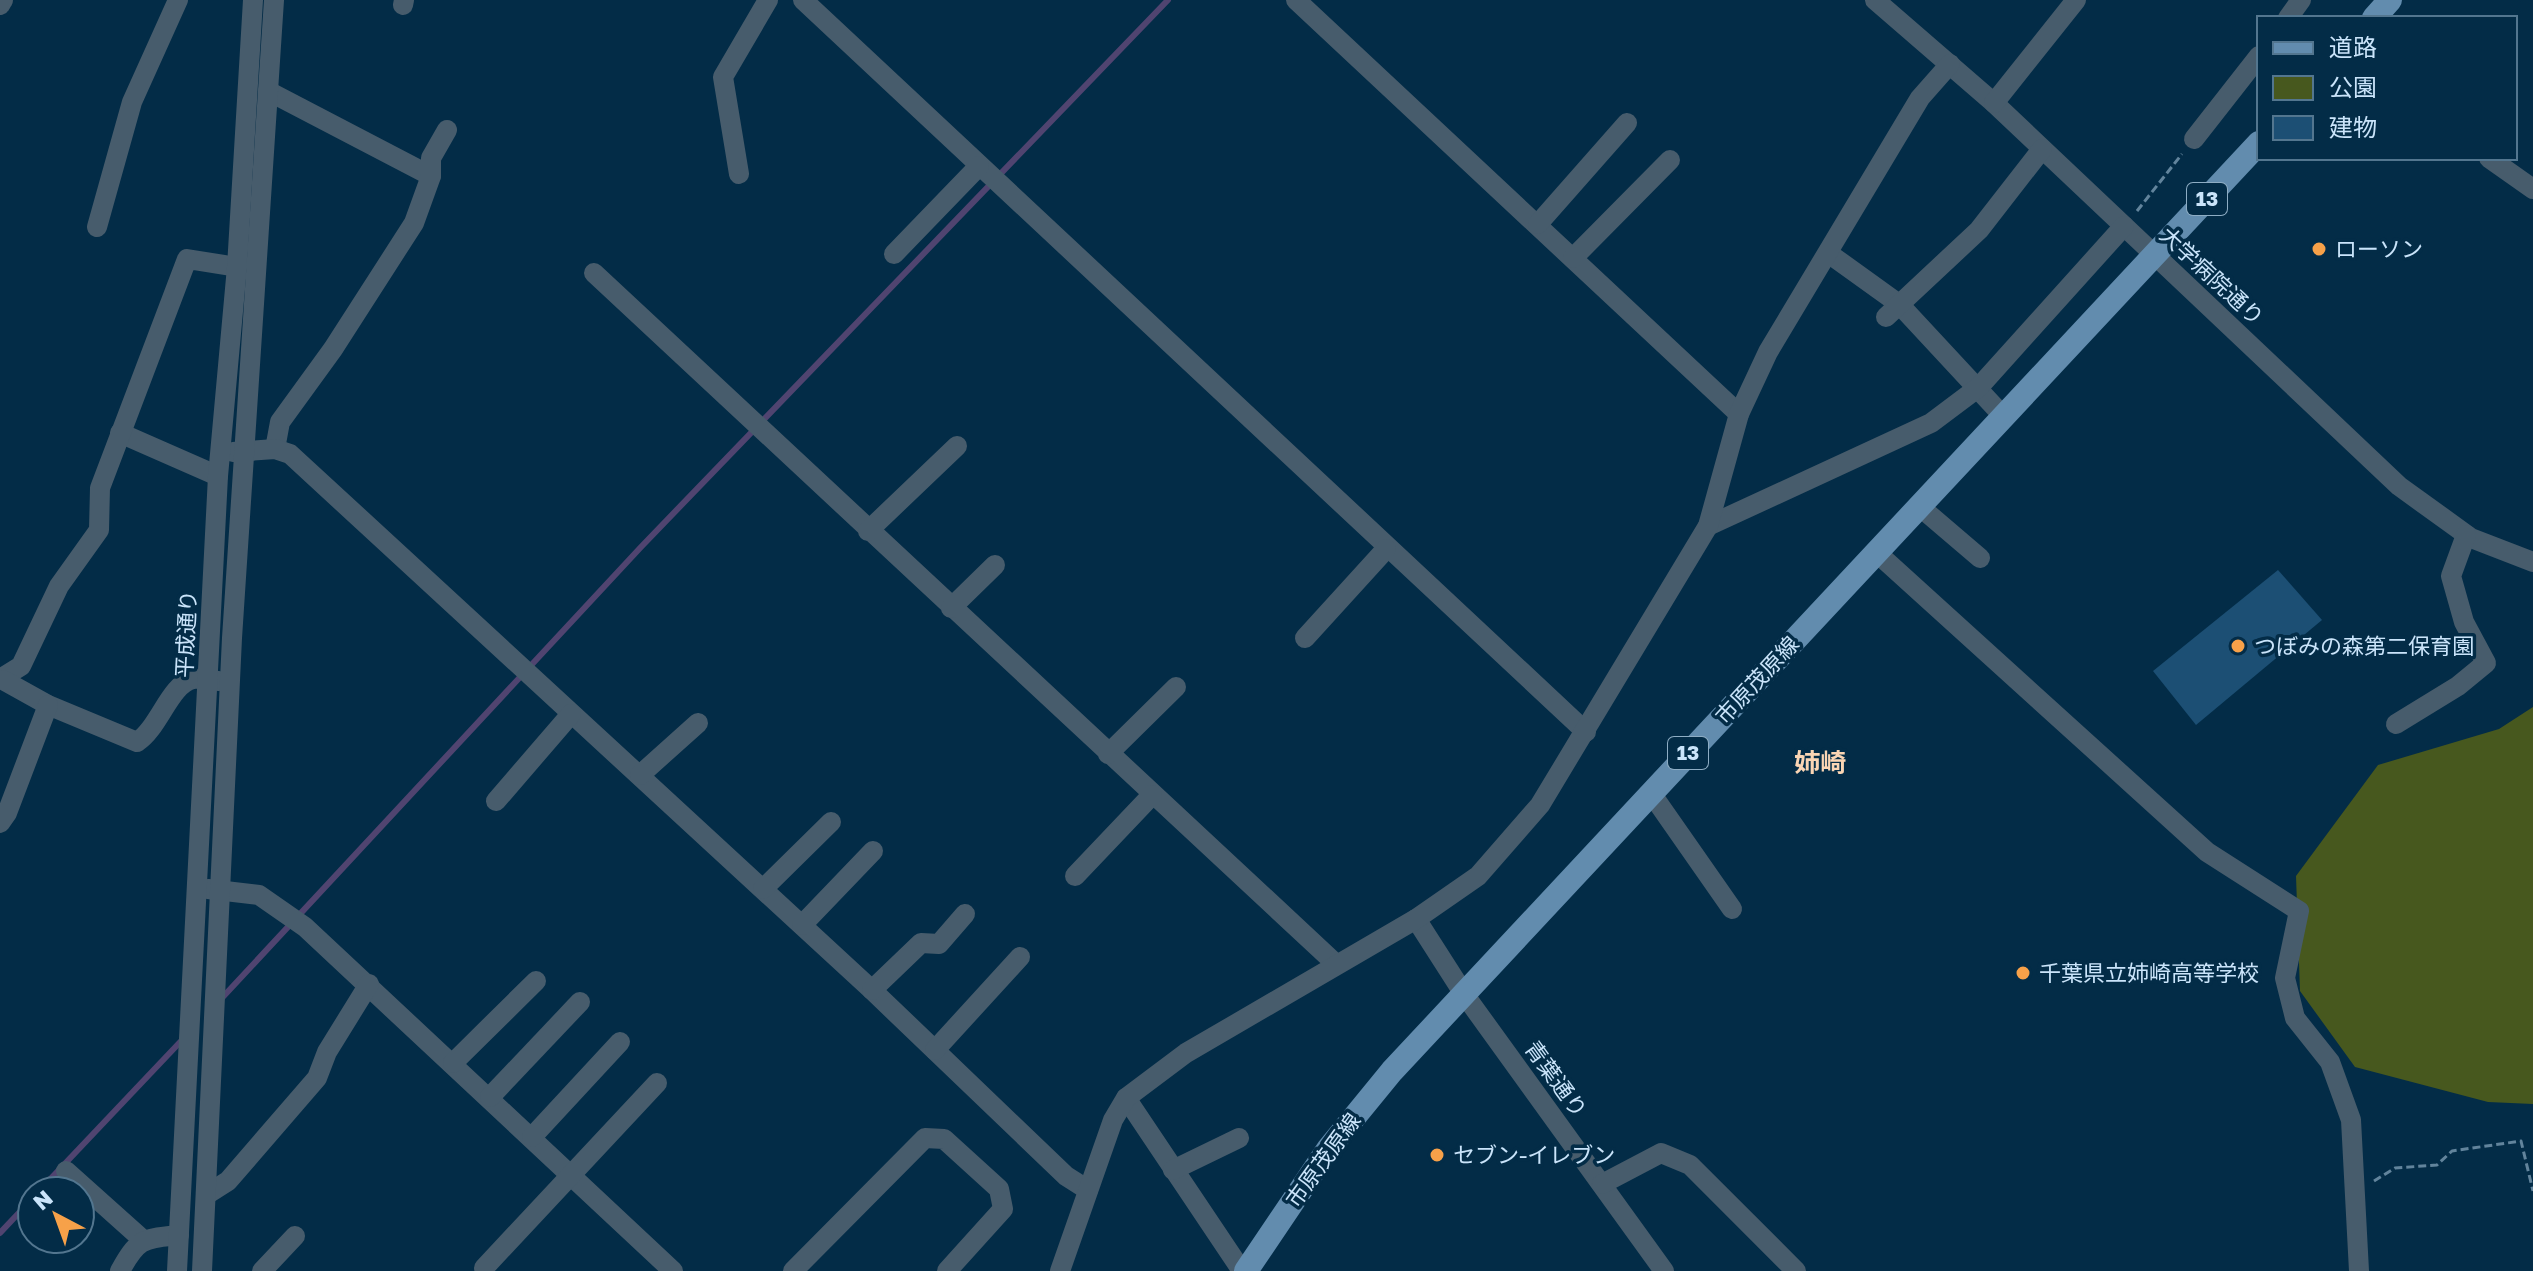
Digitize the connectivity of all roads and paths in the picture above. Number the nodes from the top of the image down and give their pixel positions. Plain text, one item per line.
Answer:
1 (3, 0) edge
2 (178, 0) edge
3 (253, 0) edge
4 (274, 0) edge
5 (768, 0) edge
6 (803, 0) edge
7 (1296, 0) edge
8 (1875, 0) edge
9 (2076, 0) edge
10 (2390, 0) edge
11 (0, 5) edge
12 (2376, 16) edge
13 (2257, 59) edge
14 (1950, 64) junction
15 (268, 91) junction
16 (1994, 103) junction
17 (1627, 123) dead end
18 (447, 130) dead end
19 (2194, 139) joint
20 (2257, 145) edge
21 (2042, 149) junction
22 (1670, 160) dead end
23 (2492, 160) edge
24 (979, 166) junction
25 (739, 174) dead end
26 (431, 176) junction
27 (2533, 189) edge
28 (1538, 224) junction
29 (2124, 226) junction
30 (97, 227) dead end
31 (1828, 253) junction
32 (894, 254) dead end
33 (2155, 255) junction
34 (1573, 258) junction
35 (237, 267) junction
36 (594, 273) dead end
37 (1893, 310) junction
38 (1979, 387) junction
39 (1739, 414) junction
40 (2003, 416) junction
41 (120, 433) junction
42 (957, 446) dead end
43 (275, 449) junction
44 (220, 452) junction
45 (245, 452) junction
46 (218, 476) junction
47 (1919, 506) junction
48 (1708, 526) junction
49 (868, 531) junction
50 (2466, 535) junction
51 (1386, 549) junction
52 (1876, 552) junction
53 (1980, 558) dead end
54 (2533, 562) edge
55 (995, 565) dead end
56 (951, 608) junction
57 (1305, 638) dead end
58 (2, 680) edge
59 (207, 680) junction
60 (230, 682) junction
61 (1176, 687) dead end
62 (48, 705) junction
63 (571, 714) junction
64 (698, 723) dead end
65 (2396, 724) dead end
66 (1586, 732) junction
67 (1108, 754) junction
68 (640, 775) junction
69 (1651, 793) junction
70 (1152, 795) junction
71 (496, 801) dead end
72 (831, 822) dead end
73 (0, 823) edge
74 (873, 851) dead end
75 (1075, 876) dead end
76 (221, 888) junction
77 (198, 889) junction
78 (763, 889) junction
79 (1732, 909) dead end
80 (965, 914) dead end
81 (1416, 919) junction
82 (802, 925) junction
83 (1020, 957) dead end
84 (1336, 964) junction
85 (536, 981) dead end
86 (369, 984) junction
87 (872, 990) junction
88 (1464, 994) junction
89 (580, 1002) dead end
90 (620, 1042) dead end
91 (935, 1050) junction
92 (453, 1063) junction
93 (657, 1083) dead end
94 (490, 1097) junction
95 (1126, 1098) junction
96 (532, 1137) junction
97 (1239, 1138) dead end
98 (1173, 1170) junction
99 (66, 1171) dead end
100 (572, 1176) junction
101 (1602, 1184) junction
102 (2354, 1186) junction
103 (1088, 1190) junction
104 (2533, 1191) edge
105 (206, 1195) junction
106 (179, 1235) junction
107 (295, 1236) dead end
108 (142, 1239) junction
109 (484, 1268) dead end
110 (120, 1271) edge
111 (177, 1271) edge
112 (202, 1271) edge
113 (262, 1271) edge
114 (673, 1271) edge
115 (793, 1271) edge
116 (947, 1271) edge
117 (1060, 1271) edge
118 (1244, 1271) edge
119 (1664, 1271) edge
120 (1796, 1271) edge
121 (2359, 1271) edge

1 - 11 street
2 - 30 street
3 - 35 street, 平成通り
4 - 15 street, 平成通り
5 - 25 street
6 - 24 street
7 - 28 street
8 - 14 street, 大学病院通り
9 - 16 street
10 - 12 main road
13 - 19 street
14 - 16 street, 大学病院通り
14 - 31 street
15 - 26 street
15 - 45 street, 平成通り
16 - 21 street, 大学病院通り
17 - 28 street
18 - 26 street
19 - 29 path
20 - 33 main road, 市原茂原線 / 13
21 - 29 street, 大学病院通り
21 - 37 street
22 - 34 street
23 - 27 street
24 - 32 street
24 - 51 street
26 - 43 street
28 - 34 street
29 - 33 street, 大学病院通り
29 - 38 street
31 - 37 street
31 - 39 street
33 - 40 main road, 市原茂原線 / 13
33 - 50 street, 大学病院通り
34 - 39 street
35 - 41 street
35 - 44 street, 平成通り
36 - 49 street
37 - 38 street
38 - 40 street
38 - 48 street
39 - 48 street
40 - 47 main road, 市原茂原線 / 13
41 - 46 street
41 - 58 street
42 - 49 street
43 - 45 street
43 - 63 street
44 - 45 street
44 - 46 street, 平成通り
45 - 60 street, 平成通り
46 - 59 street, 平成通り
47 - 52 main road, 市原茂原線 / 13
47 - 53 street
48 - 66 street
49 - 56 street
50 - 54 street, 大学病院通り
50 - 65 street
51 - 57 street
51 - 66 street
52 - 69 main road, 市原茂原線 / 13
52 - 102 street
55 - 56 street
56 - 67 street
58 - 62 street
59 - 60 street
59 - 62 street
59 - 77 street, 平成通り
60 - 76 street, 平成通り
61 - 67 street
62 - 73 street
63 - 68 street
63 - 71 street
64 - 68 street
66 - 81 street
67 - 70 street
68 - 78 street
69 - 79 street
69 - 88 main road, 市原茂原線 / 13
70 - 75 street
70 - 84 street
72 - 78 street
74 - 82 street
76 - 77 street
76 - 86 street
76 - 105 street, 平成通り
77 - 106 street, 平成通り
78 - 82 street
80 - 87 street
81 - 84 street
81 - 88 street, 青葉通り
82 - 87 street
83 - 91 street
84 - 95 street
85 - 92 street
86 - 92 street
86 - 105 street
87 - 91 street
88 - 101 street, 青葉通り
88 - 118 main road, 市原茂原線 / 13
89 - 94 street
90 - 96 street
91 - 103 street
92 - 94 street
93 - 100 street
94 - 96 street
95 - 98 street
95 - 103 street
96 - 100 street
97 - 98 street
98 - 118 street
99 - 108 street
100 - 109 street
100 - 114 street
101 - 119 street, 青葉通り
101 - 120 street
102 - 104 path
102 - 121 street
103 - 117 street
105 - 112 street, 平成通り
106 - 108 street
106 - 111 street, 平成通り
107 - 113 street
108 - 110 street
115 - 116 street

